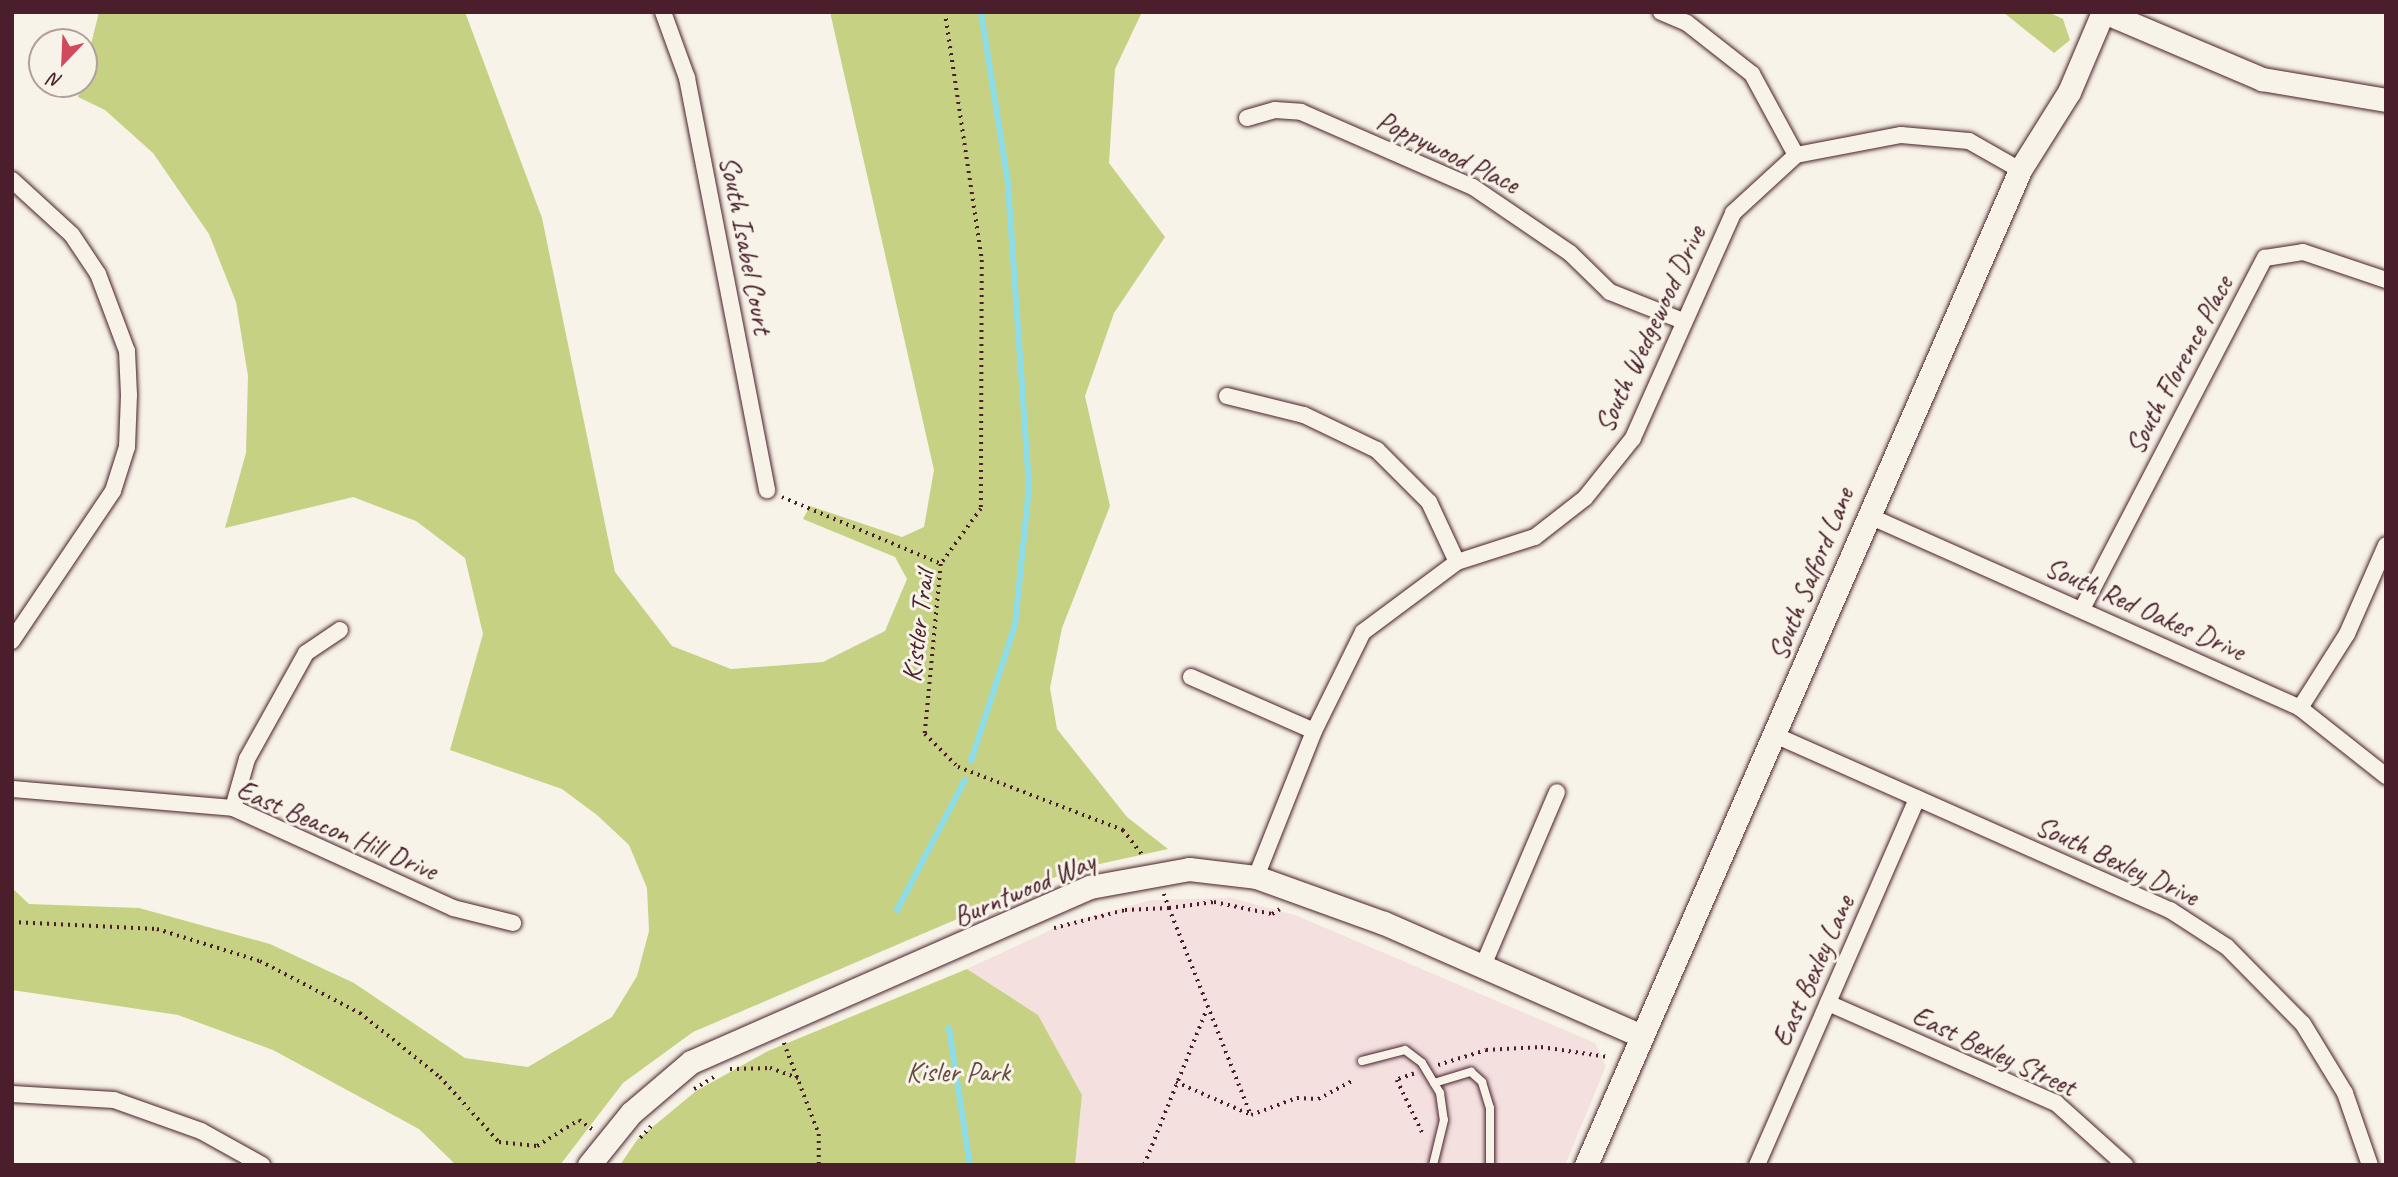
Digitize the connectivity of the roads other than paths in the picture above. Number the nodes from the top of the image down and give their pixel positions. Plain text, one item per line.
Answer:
1 (663, 12) edge
2 (1661, 12) edge
3 (2104, 12) edge
4 (2386, 100) edge
5 (1247, 118) dead end
6 (1796, 155) junction
7 (2020, 170) junction
8 (12, 180) edge
9 (2386, 280) edge
10 (1683, 321) junction
11 (1227, 396) dead end
12 (767, 490) road end
13 (1867, 515) junction
14 (2386, 545) edge
15 (1457, 562) junction
16 (2082, 609) junction
17 (340, 630) dead end
18 (12, 641) edge
19 (1191, 677) dead end
20 (2300, 708) junction
21 (1314, 732) junction
22 (1777, 736) junction
23 (2386, 776) edge
24 (12, 789) edge
25 (1557, 792) dead end
26 (1917, 798) junction
27 (233, 808) junction
28 (1256, 877) junction
29 (513, 923) dead end
30 (1482, 968) junction
31 (1828, 1003) junction
32 (1641, 1036) junction
33 (1362, 1061) dead end
34 (1434, 1083) junction
35 (12, 1094) edge
36 (262, 1165) edge
37 (589, 1165) edge
38 (1433, 1165) edge
39 (1490, 1165) edge
40 (1586, 1165) edge
41 (1757, 1165) edge
42 (2125, 1165) edge
43 (2370, 1165) edge

1 - 12 street, South Isabel Court
2 - 6 street
3 - 4 street
3 - 7 street, South Salford Lane
5 - 10 street, Poppywood Place
6 - 7 street
6 - 10 street, South Wedgewood Drive
7 - 13 street, South Salford Lane
8 - 18 street
9 - 16 street, South Florence Place
10 - 15 street, South Wedgewood Drive
11 - 15 street
13 - 16 street, South Red Oakes Drive
13 - 22 street, South Salford Lane
14 - 20 street
15 - 21 street, South Wedgewood Drive
16 - 20 street, South Red Oakes Drive
17 - 27 street
19 - 21 street
20 - 23 street, South Red Oakes Drive
21 - 28 street, South Wedgewood Drive
22 - 26 street, South Bexley Drive
22 - 32 street, South Salford Lane
24 - 27 street, East Beacon Hill Drive
25 - 30 street
26 - 31 street, East Bexley Lane
26 - 43 street, South Bexley Drive
27 - 29 street, East Beacon Hill Drive
28 - 30 street, Burntwood Way
28 - 37 street, Burntwood Way
30 - 32 street, Burntwood Way
31 - 41 street, East Bexley Lane
31 - 42 street, East Bexley Street
32 - 40 street, South Salford Lane
33 - 34 lane
34 - 38 lane
34 - 39 lane
35 - 36 street

